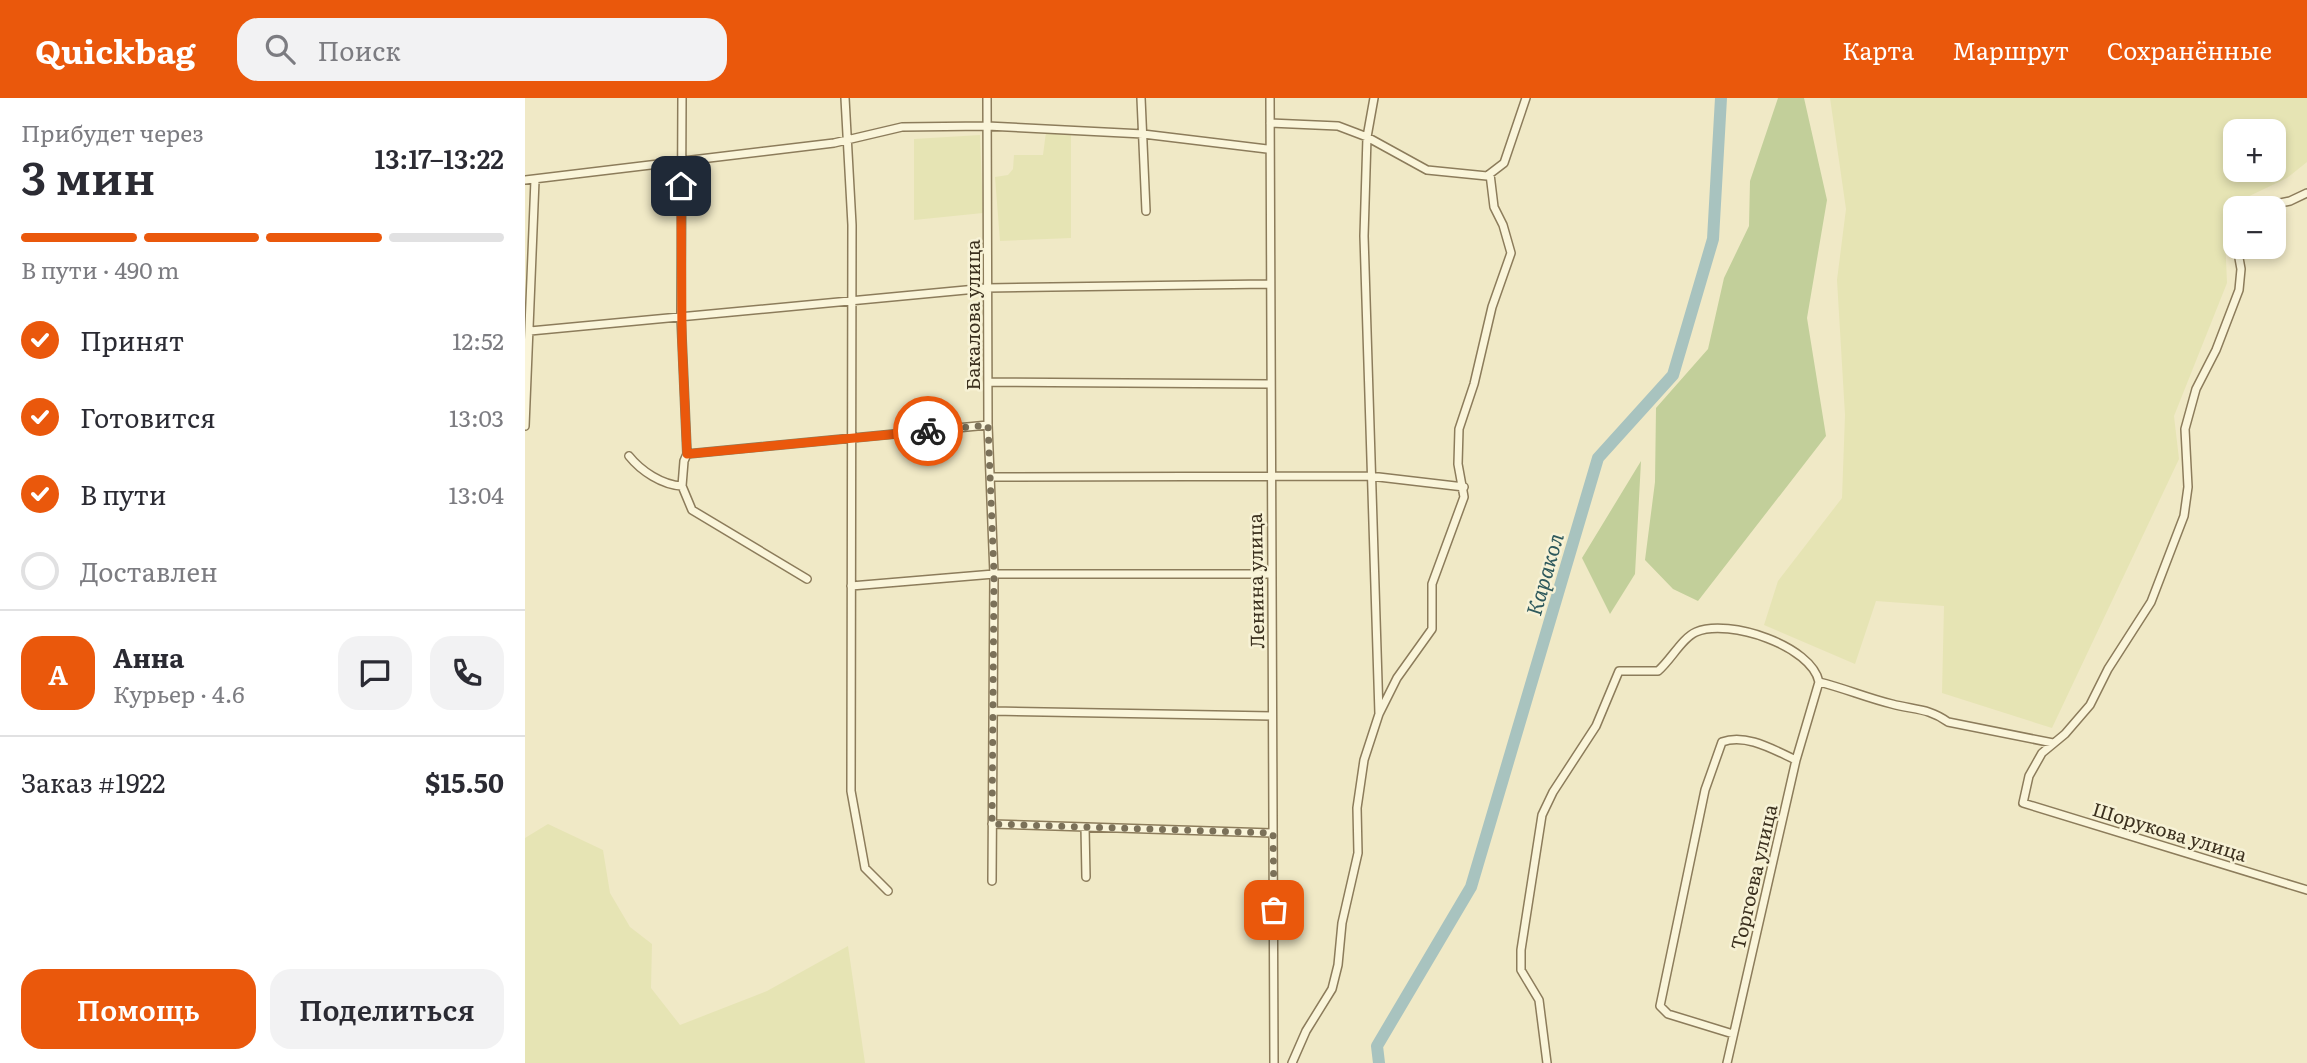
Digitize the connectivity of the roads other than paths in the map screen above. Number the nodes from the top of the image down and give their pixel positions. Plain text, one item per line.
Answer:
1 (682, 98) edge
2 (845, 98) edge
3 (987, 98) edge
4 (1141, 98) edge
5 (1270, 98) edge
6 (1374, 98) edge
7 (1526, 98) edge
8 (1270, 123) junction
9 (987, 127) junction
10 (1143, 134) junction
11 (1367, 137) junction
12 (848, 138) junction
13 (1268, 149) junction
14 (681, 160) junction
15 (1490, 174) junction
16 (525, 180) edge
17 (535, 180) junction
18 (2307, 193) edge
19 (2286, 202) edge
20 (1146, 211) dead end
21 (2239, 259) edge
22 (1268, 284) junction
23 (988, 288) junction
24 (850, 301) junction
25 (681, 317) junction
26 (530, 331) junction
27 (988, 382) junction
28 (1269, 384) junction
29 (988, 425) junction
30 (525, 426) edge
31 (850, 438) junction
32 (687, 454) junction
33 (629, 456) dead end
34 (1370, 476) junction
35 (990, 477) junction
36 (1270, 478) junction
37 (682, 486) junction
38 (1464, 487) junction
39 (994, 574) junction
40 (1271, 574) junction
41 (807, 579) dead end
42 (851, 586) junction
43 (1819, 682) junction
44 (993, 711) junction
45 (1379, 714) junction
46 (1272, 716) junction
47 (2053, 743) junction
48 (1796, 760) junction
49 (992, 824) junction
50 (1085, 827) junction
51 (1273, 833) junction
52 (1086, 877) dead end
53 (992, 881) dead end
54 (2307, 890) edge
55 (888, 891) dead end
56 (1733, 1034) junction
57 (1274, 1063) edge
58 (1292, 1063) edge
59 (1547, 1063) edge
60 (1727, 1063) edge

1 - 14 street
2 - 12 street
3 - 9 street, Бакалова улица
4 - 10 street
5 - 8 street, Ленина улица
6 - 11 street
7 - 15 street
8 - 11 street
8 - 13 street, Ленина улица
9 - 10 street
9 - 12 street
9 - 23 street, Бакалова улица
10 - 13 street
10 - 20 street
11 - 15 street
11 - 34 street
12 - 14 street
12 - 24 street
13 - 22 street, Ленина улица
14 - 17 street
14 - 25 street
15 - 38 street
16 - 17 street
17 - 26 street
18 - 19 street
21 - 47 street
22 - 23 street
22 - 28 street, Ленина улица
23 - 24 street
23 - 27 street, Бакалова улица
24 - 25 street
24 - 31 street
25 - 26 street
25 - 32 street
26 - 30 street
27 - 28 street
27 - 29 street, Бакалова улица
28 - 36 street, Ленина улица
29 - 31 street
29 - 35 street, Бакалова улица
31 - 32 street
31 - 42 street
32 - 37 street
33 - 37 street
34 - 36 street
34 - 38 street
34 - 45 street
35 - 36 street
35 - 39 street, Бакалова улица
36 - 40 street, Ленина улица
37 - 41 street
38 - 45 street
39 - 40 street
39 - 42 street
39 - 44 street, Бакалова улица
40 - 46 street, Ленина улица
42 - 55 street
43 - 47 street
43 - 48 street, Торгоева улица
43 - 59 street
44 - 46 street
44 - 49 street, Бакалова улица
45 - 58 street
46 - 51 street, Ленина улица
47 - 54 street, Шорукова улица
48 - 56 street, Торгоева улица
48 - 56 street
49 - 50 street
49 - 53 street, Бакалова улица
50 - 51 street
50 - 52 street
51 - 57 street, Ленина улица
56 - 60 street, Торгоева улица

